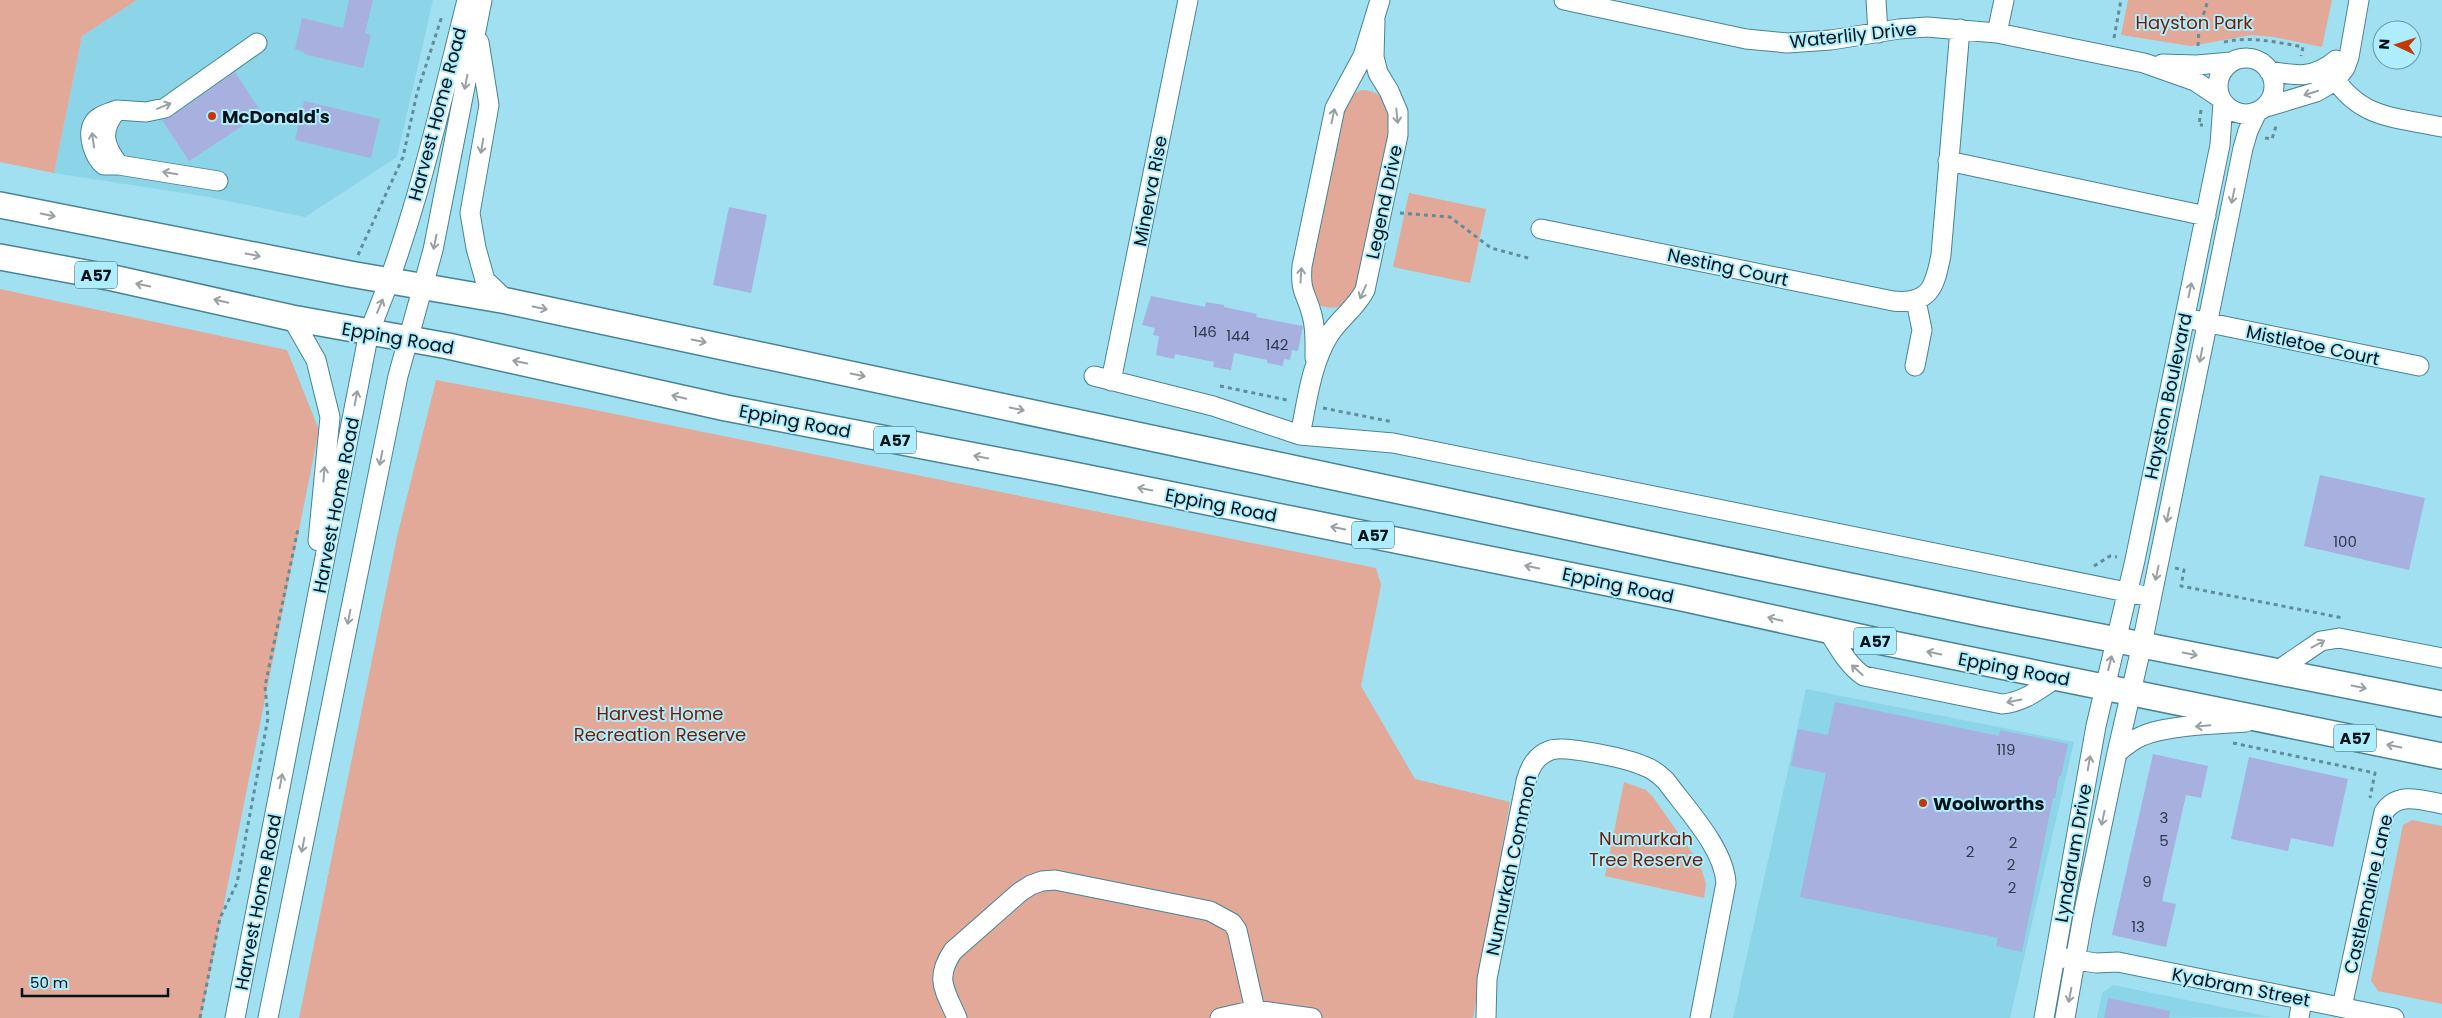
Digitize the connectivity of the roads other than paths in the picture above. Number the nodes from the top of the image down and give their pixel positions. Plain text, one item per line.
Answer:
1 (468, 0) edge
2 (482, 0) edge
3 (1188, 0) edge
4 (1380, 0) edge
5 (1564, 0) edge
6 (1876, 0) edge
7 (2004, 0) edge
8 (2360, 0) edge
9 (1375, 20) junction
10 (476, 29) junction
11 (1960, 29) junction
12 (1878, 33) junction
13 (1997, 33) junction
14 (257, 43) dead end
15 (2231, 62) junction
16 (2194, 65) junction
17 (2269, 71) junction
18 (2331, 74) junction
19 (1348, 85) junction
20 (1389, 91) junction
21 (2221, 99) junction
22 (2260, 110) junction
23 (2442, 127) edge
24 (1948, 161) junction
25 (218, 181) dead end
26 (0, 205) edge
27 (2206, 216) junction
28 (1541, 229) dead end
29 (0, 257) edge
30 (391, 279) junction
31 (424, 285) junction
32 (1305, 298) junction
33 (507, 301) junction
34 (1916, 301) junction
35 (1350, 309) junction
36 (292, 318) junction
37 (2184, 318) junction
38 (2207, 323) junction
39 (369, 332) junction
40 (409, 339) junction
41 (1915, 366) dead end
42 (2419, 366) dead end
43 (1314, 374) junction
44 (1300, 434) junction
45 (2127, 593) junction
46 (2151, 597) junction
47 (1828, 631) junction
48 (2116, 639) junction
49 (308, 644) junction
50 (2142, 644) junction
51 (2442, 658) edge
52 (2277, 671) junction
53 (2056, 678) junction
54 (2104, 687) junction
55 (2131, 693) junction
56 (2442, 704) edge
57 (2269, 720) junction
58 (2116, 753) junction
59 (2442, 756) edge
60 (2442, 804) edge
61 (2057, 950) junction
62 (2078, 954) junction
63 (1487, 979) junction
64 (2302, 1000) junction
65 (2342, 1007) junction
66 (1255, 1010) junction
67 (235, 1018) edge
68 (268, 1018) edge
69 (957, 1018) edge
70 (1220, 1018) edge
71 (1312, 1018) edge
72 (1474, 1018) edge
73 (1486, 1018) edge
74 (1700, 1018) edge
75 (2044, 1018) edge
76 (2065, 1018) edge
77 (2299, 1018) edge
78 (2394, 1018) edge

1 - 30 street, Harvest Home Road
2 - 10 street, Harvest Home Road
3 - 44 street, Minerva Rise
4 - 9 street, Legend Drive
5 - 12 street, Waterlily Drive
6 - 12 street
7 - 13 street
8 - 18 street
9 - 19 street, Legend Drive
9 - 20 street, Legend Drive
10 -> 31 street, Harvest Home Road
10 -> 33 street
11 - 12 street, Waterlily Drive
11 - 13 street, Waterlily Drive
11 - 24 street
13 - 16 street, Waterlily Drive
25 -> 14 street
15 - 16 street, Waterlily Drive
15 - 17 street
15 - 21 street
16 - 21 street, Waterlily Drive
17 - 18 street
17 - 22 street
18 -> 22 street
18 - 23 street
19 - 20 street
32 -> 19 street, Legend Drive
20 -> 35 street, Legend Drive
21 - 22 street
21 - 27 street, Hayston Boulevard
22 -> 38 street, Hayston Boulevard
24 - 27 street
24 - 34 street
26 -> 30 main road
37 -> 27 street, Hayston Boulevard
28 - 34 street, Nesting Court
36 -> 29 main road, Epping Road / A57
30 - 31 main road
39 -> 30 street, Harvest Home Road
31 - 33 main road
31 - 40 street, Harvest Home Road
32 - 35 street
32 - 43 street, Legend Drive
33 -> 48 main road
34 - 41 street
35 - 43 street, Legend Drive
36 - 39 main road, Epping Road / A57
49 -> 36 street
37 - 38 street, Mistletoe Court
37 - 45 street, Hayston Boulevard
38 - 42 street, Mistletoe Court
38 -> 46 street, Hayston Boulevard
39 - 40 main road, Epping Road / A57
49 -> 39 street, Harvest Home Road
47 -> 40 main road, Epping Road / A57
40 -> 68 street, Harvest Home Road
43 - 44 street, Legend Drive
44 - 45 street
45 - 46 street
45 - 48 street, Hayston Boulevard
46 - 50 street, Hayston Boulevard
53 -> 47 main road, Epping Road / A57
53 -> 47 street
48 - 50 main road
54 -> 48 street, Hayston Boulevard
67 -> 49 street, Harvest Home Road
50 -> 52 main road
50 - 55 street, Hayston Boulevard
52 -> 51 street
52 -> 56 main road
53 - 54 main road, Epping Road / A57
54 - 55 main road, Epping Road / A57
61 -> 54 street, Lyndarum Drive
55 - 57 main road, Epping Road / A57
55 - 58 street, Lyndarum Drive
57 -> 58 street
59 -> 57 main road, Epping Road / A57
58 -> 62 street, Lyndarum Drive
60 - 65 street, Castlemaine Lane
61 - 62 street, Kyabram Street
61 - 75 street, Lyndarum Drive
62 - 64 street, Kyabram Street
62 -> 76 street, Lyndarum Drive
63 - 72 street, Numurkah Common
63 - 73 street, Numurkah Common
63 - 74 street, Numurkah Common
64 - 65 street, Kyabram Street
64 - 77 street
65 - 78 street, Kyabram Street
66 - 69 street
66 - 70 street
66 - 71 street

